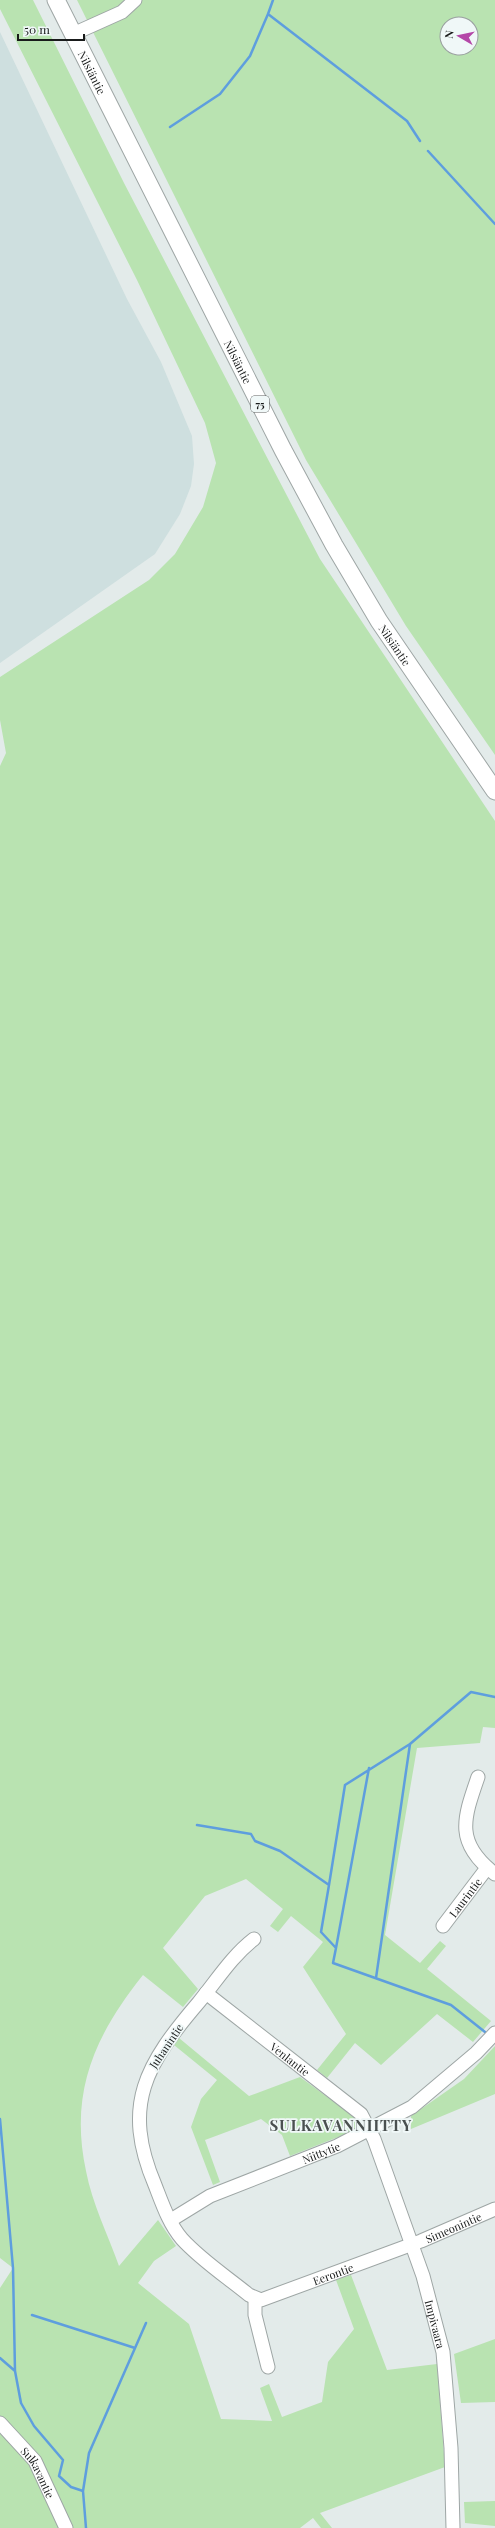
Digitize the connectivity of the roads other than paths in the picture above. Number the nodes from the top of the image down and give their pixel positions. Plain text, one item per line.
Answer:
1 (56, 0) edge
2 (135, 0) edge
3 (73, 34) junction
4 (495, 790) edge
5 (478, 1777) dead end
6 (491, 1871) edge
7 (443, 1926) dead end
8 (254, 1938) dead end
9 (206, 1993) junction
10 (495, 2033) edge
11 (370, 2130) junction
12 (495, 2209) edge
13 (171, 2220) junction
14 (411, 2244) junction
15 (255, 2299) junction
16 (268, 2368) dead end
17 (0, 2423) edge
18 (66, 2528) edge
19 (453, 2528) edge

1 - 3 main road, Nilsiäntie / 75
2 - 3 street
3 - 4 main road, Nilsiäntie / 75
5 - 6 street, Laurintie
6 - 7 street, Laurintie
8 - 9 street, Juhanintie
9 - 11 street, Venlantie
9 - 13 street, Juhanintie
10 - 11 street, Niittytie
11 - 13 street, Niittytie
11 - 14 street, Impivaara
12 - 14 street, Simeonintie
13 - 15 street
14 - 15 street, Eerontie
14 - 19 street, Impivaara
15 - 16 street
17 - 18 street, Sulkavantie

